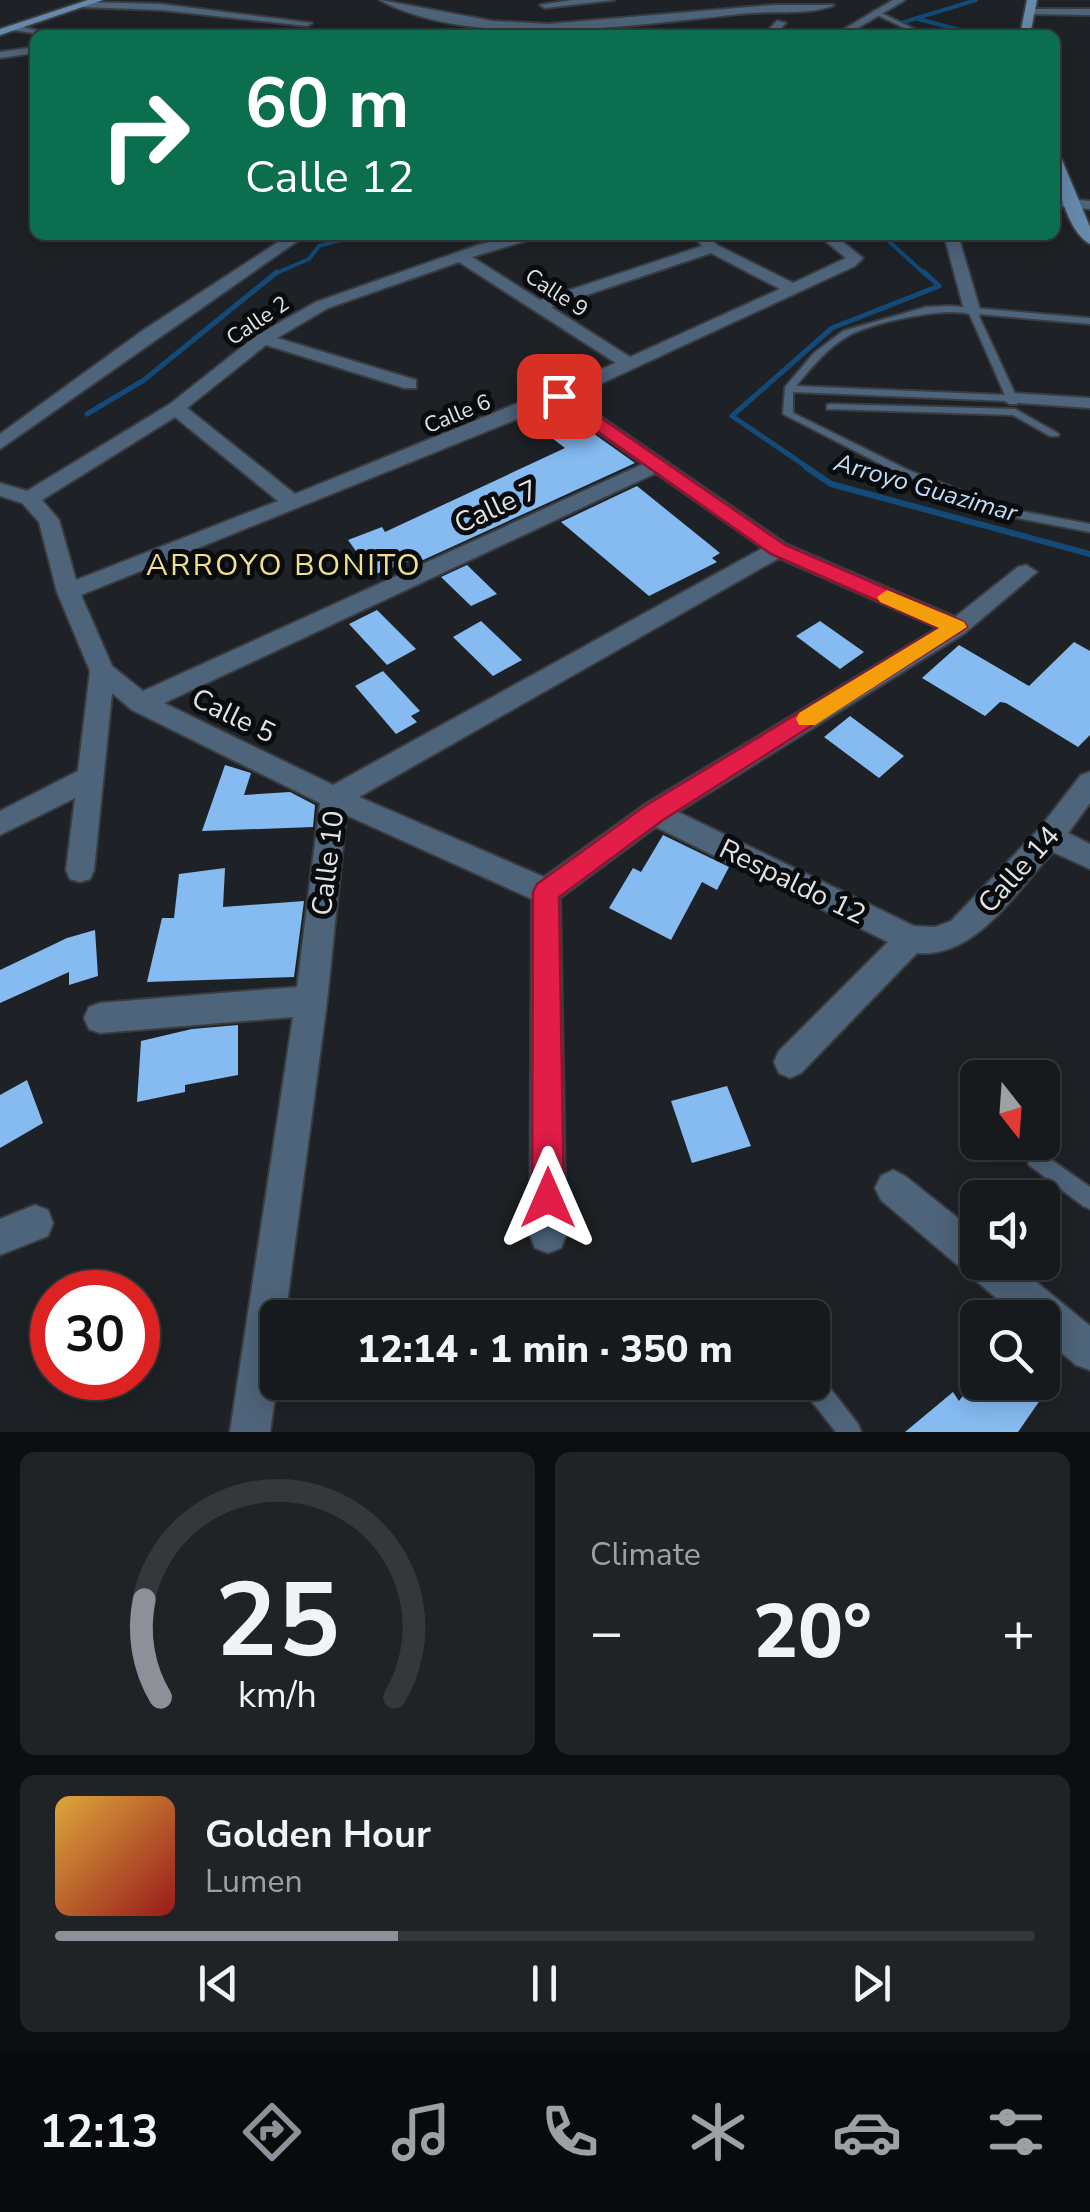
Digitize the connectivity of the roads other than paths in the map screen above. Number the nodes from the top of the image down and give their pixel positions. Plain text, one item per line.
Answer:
1 (98, 0) edge
2 (385, 0) edge
3 (609, 0) edge
4 (900, 0) edge
5 (543, 2) edge
6 (825, 2) edge
7 (84, 5) junction
8 (1032, 5) edge
9 (876, 12) junction
10 (1090, 12) edge
11 (307, 22) dead end
12 (781, 23) dead end
13 (563, 25) junction
14 (15, 28) junction
15 (773, 30) edge
16 (847, 30) edge
17 (914, 30) edge
18 (1025, 30) edge
19 (0, 32) edge
20 (30, 32) edge
21 (30, 51) edge
22 (0, 56) edge
23 (1062, 202) edge
24 (1090, 204) edge
25 (1088, 232) edge
26 (292, 240) edge
27 (519, 240) edge
28 (704, 240) edge
29 (832, 240) edge
30 (952, 240) edge
31 (712, 248) junction
32 (460, 256) junction
33 (790, 288) junction
34 (538, 306) junction
35 (973, 313) junction
36 (1090, 321) edge
37 (263, 339) junction
38 (630, 365) junction
39 (410, 384) dead end
40 (788, 389) junction
41 (559, 396) junction
42 (1090, 403) edge
43 (1013, 405) junction
44 (831, 407) dead end
45 (176, 408) junction
46 (1054, 434) dead end
47 (1, 440) edge
48 (659, 464) junction
49 (0, 490) edge
50 (29, 499) junction
51 (294, 503) junction
52 (1090, 528) edge
53 (778, 550) junction
54 (1026, 572) dead end
55 (68, 592) junction
56 (957, 627) junction
57 (102, 671) junction
58 (141, 703) junction
59 (89, 778) junction
60 (1090, 783) edge
61 (334, 798) junction
62 (654, 813) junction
63 (0, 824) edge
64 (1049, 837) junction
65 (1090, 857) edge
66 (80, 870) dead end
67 (546, 892) junction
68 (923, 940) junction
69 (311, 1001) junction
70 (100, 1018) dead end
71 (790, 1062) dead end
72 (1039, 1160) edge
73 (893, 1188) dead end
74 (1090, 1199) edge
75 (35, 1223) dead end
76 (548, 1235) dead end
77 (0, 1237) edge
78 (960, 1243) edge
79 (1004, 1280) edge
80 (1090, 1351) edge
81 (825, 1400) edge
82 (250, 1432) edge
83 (850, 1432) edge

1 - 7 main road
2 - 13 street
3 - 5 street
4 - 9 street
5 - 13 street
6 - 13 street
7 - 11 street
7 - 14 main road
8 - 10 street
8 - 18 main road
9 - 16 street
9 - 17 lane
12 - 15 street
14 - 19 main road
14 - 20 street
21 - 22 street
23 - 24 street
23 - 25 main road
26 - 47 street
27 - 32 street, Calle 2
28 - 31 street
29 - 33 street, Calle 6
30 - 35 street
31 - 33 street
31 - 34 street
32 - 34 street, Calle 9
32 - 37 street, Calle 2
33 - 38 street, Calle 6
34 - 38 street, Calle 9
35 - 36 lane
35 - 40 lane
35 - 43 lane
37 - 39 street
37 - 45 street, Calle 2
38 - 41 street, Calle 6
40 - 43 lane
40 - 52 lane
41 - 48 street
41 - 51 street, Calle 6
42 - 43 street
43 - 44 lane
43 - 46 lane
45 - 50 street, Calle 2
45 - 51 street
48 - 53 street
48 - 58 street, Calle 7
49 - 50 street
50 - 55 street, Calle 5
51 - 55 street, Calle 6
53 - 56 street
53 - 61 street, Calle 10
54 - 56 street
55 - 57 street, Calle 5
56 - 62 street
57 - 58 street, Calle 5
57 - 59 street
58 - 61 street, Calle 5
59 - 63 street
59 - 66 street
60 - 64 street, Calle 14
61 - 67 street, Calle 5
61 - 69 street, Calle 10
62 - 67 street
62 - 68 street, Respaldo 12
64 - 65 street
64 - 68 street, Calle 14
67 - 76 street
68 - 71 street, Calle 14
69 - 70 street
69 - 82 street, Calle 10
72 - 74 lane
73 - 78 street
75 - 77 street
79 - 80 street
81 - 83 lane

